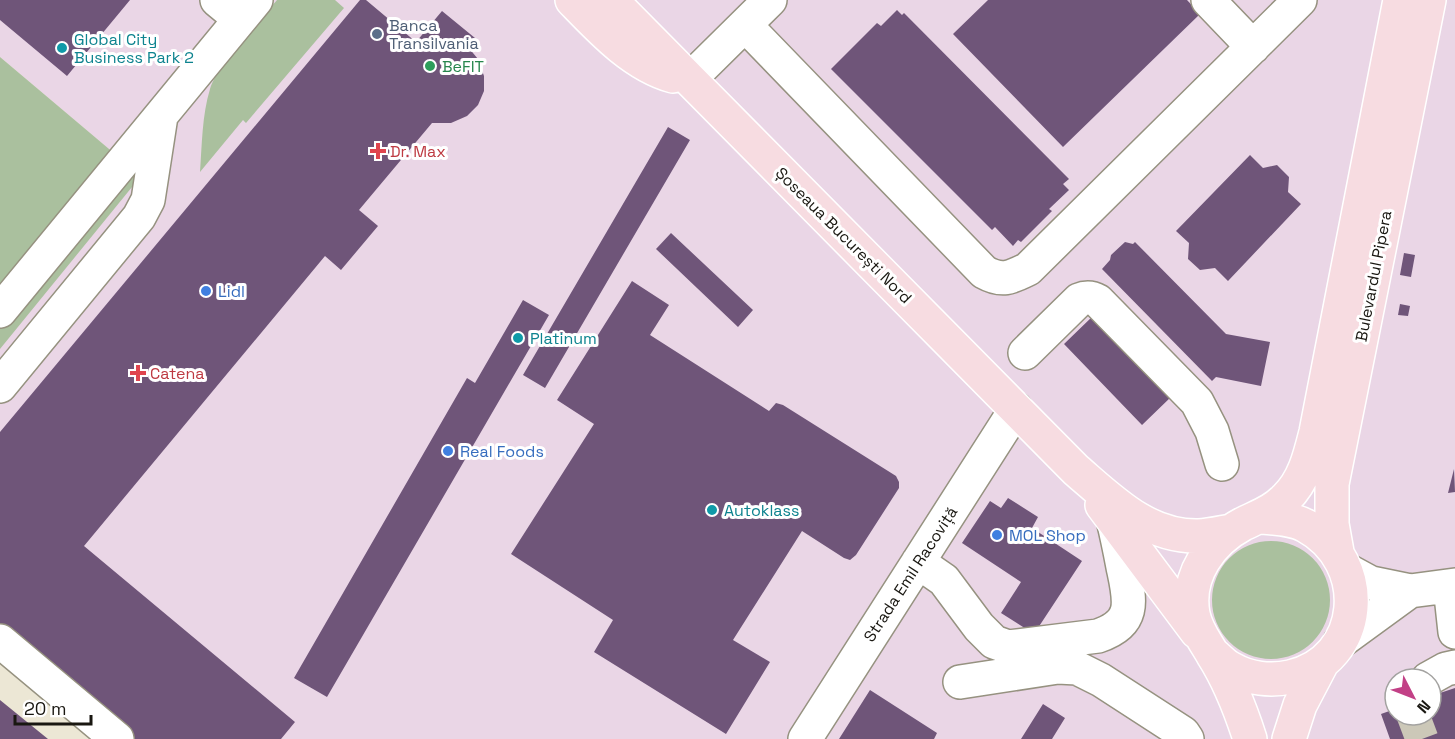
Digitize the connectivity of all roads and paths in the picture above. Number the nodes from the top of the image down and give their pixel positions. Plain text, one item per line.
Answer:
1 (572, 0) edge
2 (612, 0) edge
3 (770, 0) edge
4 (1208, 0) edge
5 (1300, 0) edge
6 (1400, 0) edge
7 (1429, 0) edge
8 (238, 6) edge
9 (745, 25) junction
10 (1253, 47) junction
11 (690, 79) junction
12 (161, 116) junction
13 (0, 311) edge
14 (1025, 353) dead end
15 (0, 386) edge
16 (1016, 409) junction
17 (1222, 464) dead end
18 (1076, 470) junction
19 (1262, 517) junction
20 (1113, 520) junction
21 (1231, 531) junction
22 (1342, 561) junction
23 (918, 562) junction
24 (1453, 585) edge
25 (1410, 591) junction
26 (1455, 632) edge
27 (0, 641) edge
28 (1207, 645) junction
29 (1331, 652) junction
30 (960, 682) dead end
31 (117, 739) edge
32 (805, 739) edge
33 (1187, 739) edge
34 (1250, 739) edge
35 (1289, 739) edge

1 - 11 main road
2 - 11 main road, Șoseaua București Nord
3 - 9 street
4 - 10 street
5 - 10 street
6 - 19 main road, Bulevardul Pipera
7 - 22 main road, Bulevardul Pipera
8 - 12 street
9 - 10 street
9 - 11 street
11 - 16 main road, Șoseaua București Nord
12 - 13 street
12 - 15 street
14 - 17 street
16 - 18 main road, Șoseaua București Nord
16 - 23 street, Strada Emil Racoviță
18 - 20 main road, Șoseaua București Nord
18 - 21 main road, Șoseaua București Nord
19 - 21 main road, Bulevardul Pipera
19 - 22 main road
20 - 23 street
20 - 28 main road, Șoseaua București Nord
21 - 28 main road, Bulevardul Pipera
22 - 25 street
22 - 29 main road, Bulevardul Pipera
23 - 32 street, Strada Emil Racoviță
24 - 25 street
24 - 26 street
25 - 29 street
27 - 31 street
28 - 29 main road
28 - 34 main road, Bulevardul Pipera
29 - 35 main road, Bulevardul Pipera
30 - 33 street

